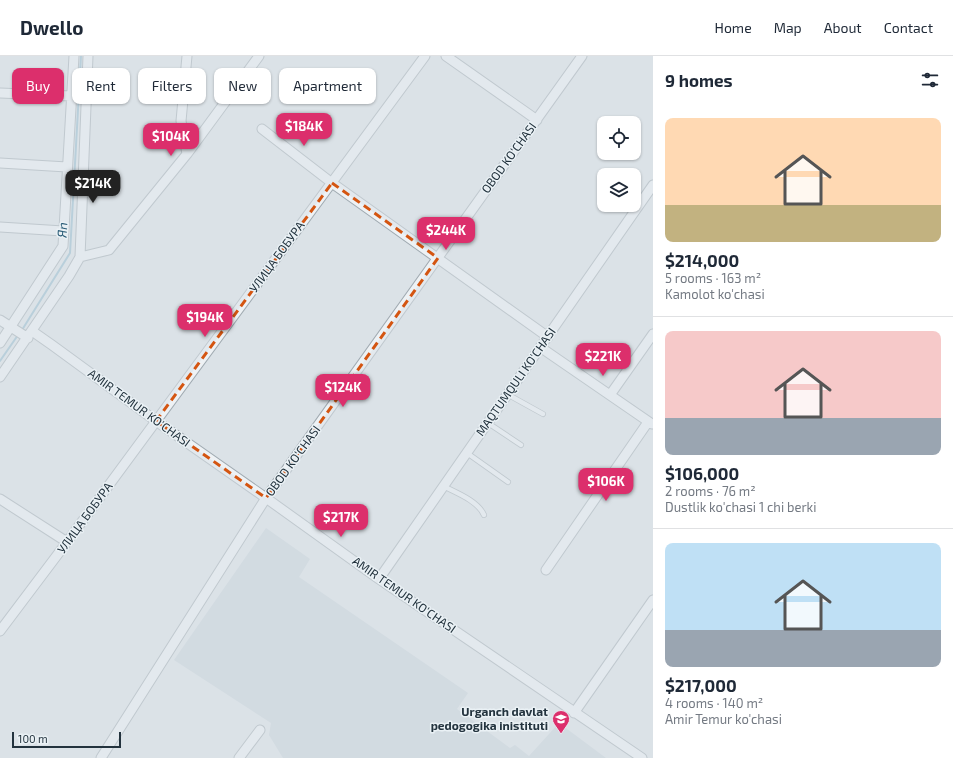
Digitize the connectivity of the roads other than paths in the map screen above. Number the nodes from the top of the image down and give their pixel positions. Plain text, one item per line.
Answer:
1 (74, 56) edge
2 (88, 56) edge
3 (187, 56) edge
4 (259, 56) edge
5 (425, 56) edge
6 (446, 56) edge
7 (582, 56) edge
8 (0, 93) edge
9 (71, 96) junction
10 (537, 120) junction
11 (262, 128) dead end
12 (187, 154) junction
13 (0, 163) edge
14 (67, 167) junction
15 (332, 183) junction
16 (653, 185) edge
17 (0, 227) edge
18 (63, 231) junction
19 (80, 257) junction
20 (438, 258) junction
21 (0, 320) edge
22 (12, 328) junction
23 (653, 334) edge
24 (28, 335) junction
25 (548, 337) junction
26 (0, 343) edge
27 (540, 347) junction
28 (0, 377) edge
29 (507, 394) junction
30 (610, 395) junction
31 (543, 414) dead end
32 (156, 422) junction
33 (488, 423) junction
34 (651, 423) edge
35 (522, 445) dead end
36 (467, 453) junction
37 (508, 482) dead end
38 (443, 486) junction
39 (266, 498) junction
40 (0, 499) edge
41 (484, 515) dead end
42 (67, 542) junction
43 (546, 570) dead end
44 (379, 579) junction
45 (653, 600) edge
46 (0, 631) edge
47 (574, 713) junction
48 (260, 730) dead end
49 (101, 758) edge
50 (239, 758) edge
51 (642, 758) edge

1 - 9 street
2 - 19 street
3 - 12 street
4 - 12 street
5 - 15 street, УЛИЦА БОБУРА
6 - 10 street
7 - 10 street, OBOD KO'CHASI
8 - 9 street
9 - 14 street
10 - 20 street, OBOD KO'CHASI
11 - 15 street
12 - 19 street
13 - 14 street
14 - 18 street
15 - 20 street
15 - 32 street, УЛИЦА БОБУРА
16 - 25 street, MAQTUMQULI KO'CHASI
17 - 18 street
18 - 22 street
19 - 24 street
20 - 25 street
20 - 39 street, OBOD KO'CHASI
21 - 22 street, AMIR TEMUR KO'CHASI
22 - 24 street, AMIR TEMUR KO'CHASI
22 - 26 street
23 - 30 street
24 - 28 street
24 - 32 street, AMIR TEMUR KO'CHASI
25 - 27 street, MAQTUMQULI KO'CHASI
27 - 29 street, MAQTUMQULI KO'CHASI
27 - 30 street
29 - 31 lane
29 - 33 street, MAQTUMQULI KO'CHASI
30 - 34 street
32 - 39 street, AMIR TEMUR KO'CHASI
32 - 42 street, УЛИЦА БОБУРА
33 - 35 lane
33 - 36 street, MAQTUMQULI KO'CHASI
34 - 43 street
36 - 37 lane
36 - 38 street, MAQTUMQULI KO'CHASI
38 - 41 lane
38 - 44 street, MAQTUMQULI KO'CHASI
39 - 44 street, AMIR TEMUR KO'CHASI
39 - 49 street, OBOD KO'CHASI
40 - 42 street
42 - 46 street, УЛИЦА БОБУРА
44 - 47 street, AMIR TEMUR KO'CHASI
45 - 47 street
47 - 51 street, AMIR TEMUR KO'CHASI
48 - 50 street

